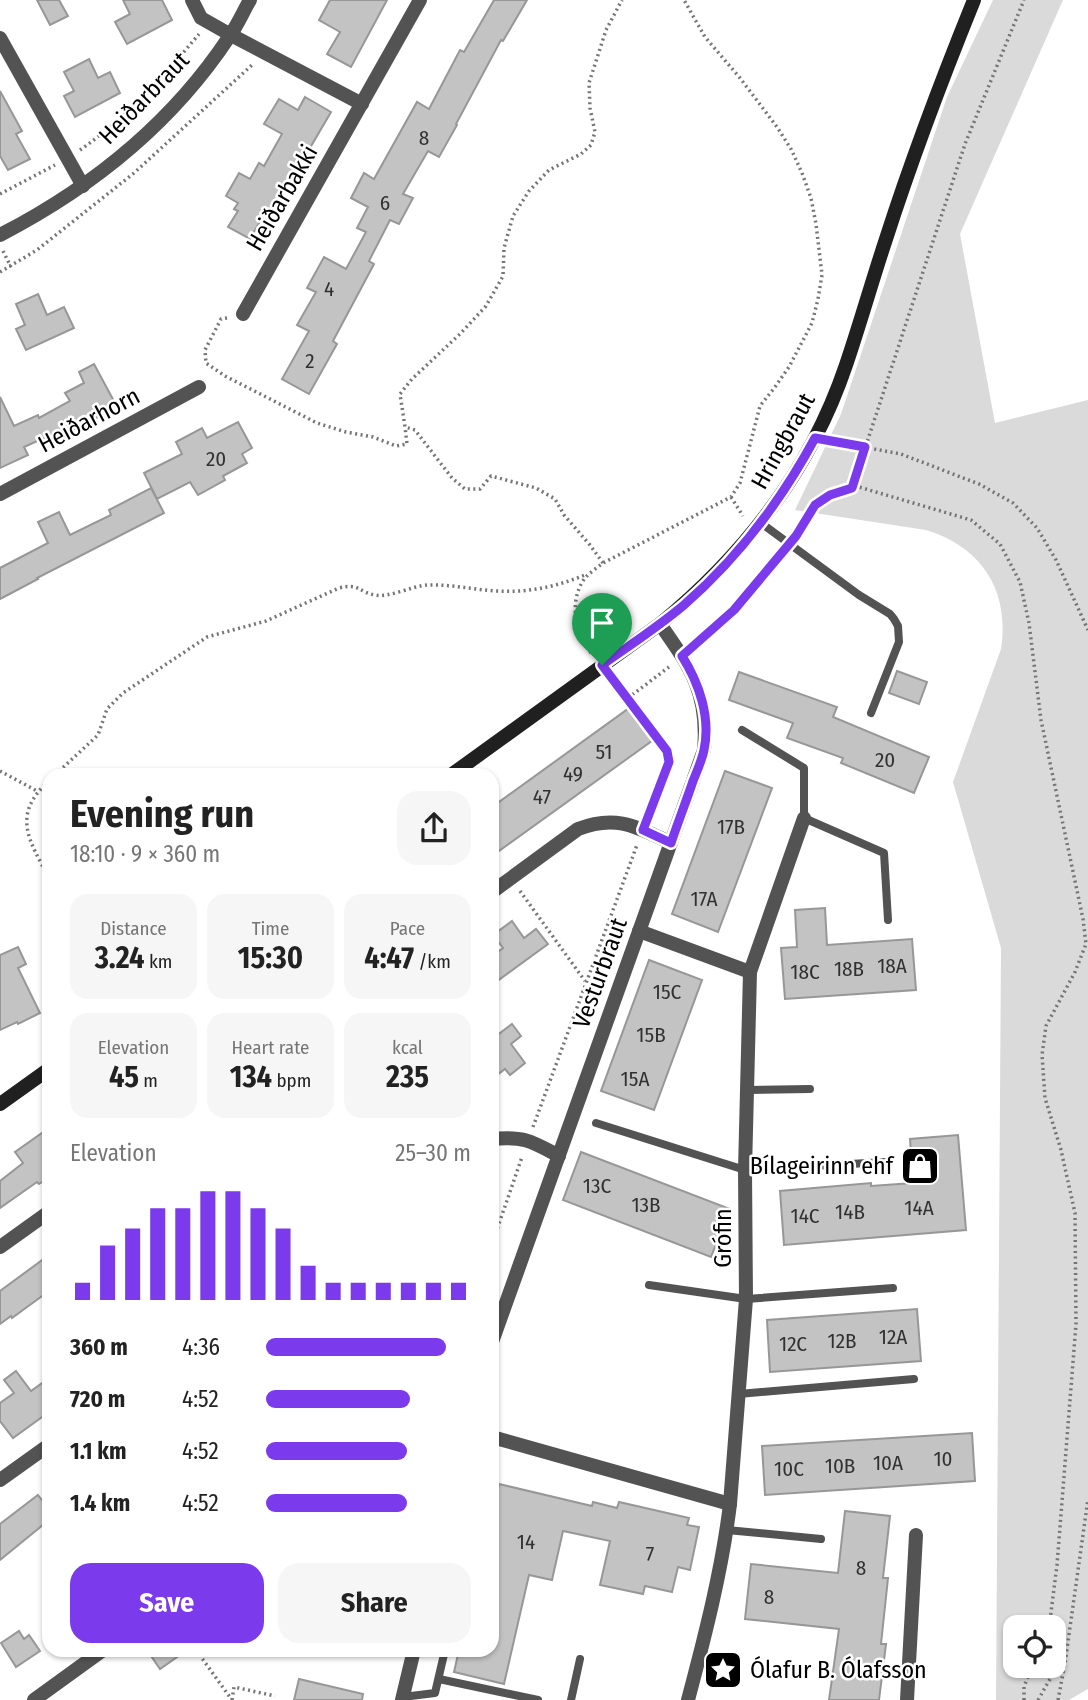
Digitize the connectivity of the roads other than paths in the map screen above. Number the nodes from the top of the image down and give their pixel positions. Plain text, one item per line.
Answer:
1 (191, 0) edge
2 (250, 0) edge
3 (420, 0) edge
4 (974, 0) edge
5 (231, 35) junction
6 (0, 38) edge
7 (362, 104) junction
8 (83, 186) junction
9 (0, 235) edge
10 (243, 314) road end
11 (199, 387) dead end
12 (0, 494) edge
13 (761, 523) junction
14 (660, 624) junction
15 (871, 713) dead end
16 (743, 730) dead end
17 (461, 768) edge
18 (804, 818) junction
19 (671, 843) junction
20 (499, 887) edge
21 (888, 920) dead end
22 (639, 931) junction
23 (750, 972) junction
24 (42, 1074) edge
25 (810, 1089) dead end
26 (747, 1090) junction
27 (0, 1104) edge
28 (596, 1123) dead end
29 (499, 1139) edge
30 (558, 1156) junction
31 (885, 1162) dead end
32 (745, 1170) junction
33 (42, 1217) edge
34 (0, 1247) edge
35 (649, 1285) dead end
36 (893, 1288) dead end
37 (746, 1299) junction
38 (499, 1322) edge
39 (914, 1378) dead end
40 (739, 1394) junction
41 (499, 1439) edge
42 (42, 1450) edge
43 (0, 1480) edge
44 (730, 1504) junction
45 (727, 1530) junction
46 (916, 1535) dead end
47 (821, 1539) dead end
48 (93, 1657) edge
49 (412, 1657) edge
50 (444, 1657) edge
51 (580, 1659) dead end
52 (439, 1679) junction
53 (403, 1698) edge
54 (34, 1700) edge
55 (538, 1700) edge
56 (571, 1700) edge
57 (688, 1700) edge
58 (907, 1700) edge

1 - 5 street
2 - 5 street, Heiðarbraut
3 - 7 street, Heiðarbakki
4 - 13 main road, Hringbraut
5 - 7 street
5 - 8 street, Heiðarbraut
6 - 8 street, Heiðarbraut
7 - 10 street, Heiðarbakki
8 - 9 street, Heiðarbraut
11 - 12 street, Heiðarhorn
13 - 14 main road, Hringbraut
13 - 15 lane
14 - 17 main road, Hringbraut
14 - 19 street, Vesturbraut
16 - 18 lane, Grófin
18 - 21 lane
18 - 23 street, Grófin
19 - 20 street
19 - 22 street, Vesturbraut
22 - 23 street
22 - 30 street, Vesturbraut
23 - 26 street, Grófin
24 - 27 main road
25 - 26 lane
26 - 32 street, Grófin
28 - 32 lane
29 - 30 street
30 - 38 street, Vesturbraut
31 - 32 lane
32 - 37 street, Grófin
33 - 34 street
35 - 37 lane
36 - 37 lane
37 - 40 street, Grófin
39 - 40 lane
40 - 44 street, Grófin
41 - 44 street
42 - 43 street
44 - 45 street, Grófin
45 - 47 lane
45 - 57 street, Grófin
46 - 58 street
48 - 54 street
49 - 53 street
50 - 52 lane
51 - 56 lane
52 - 53 lane
52 - 55 lane

